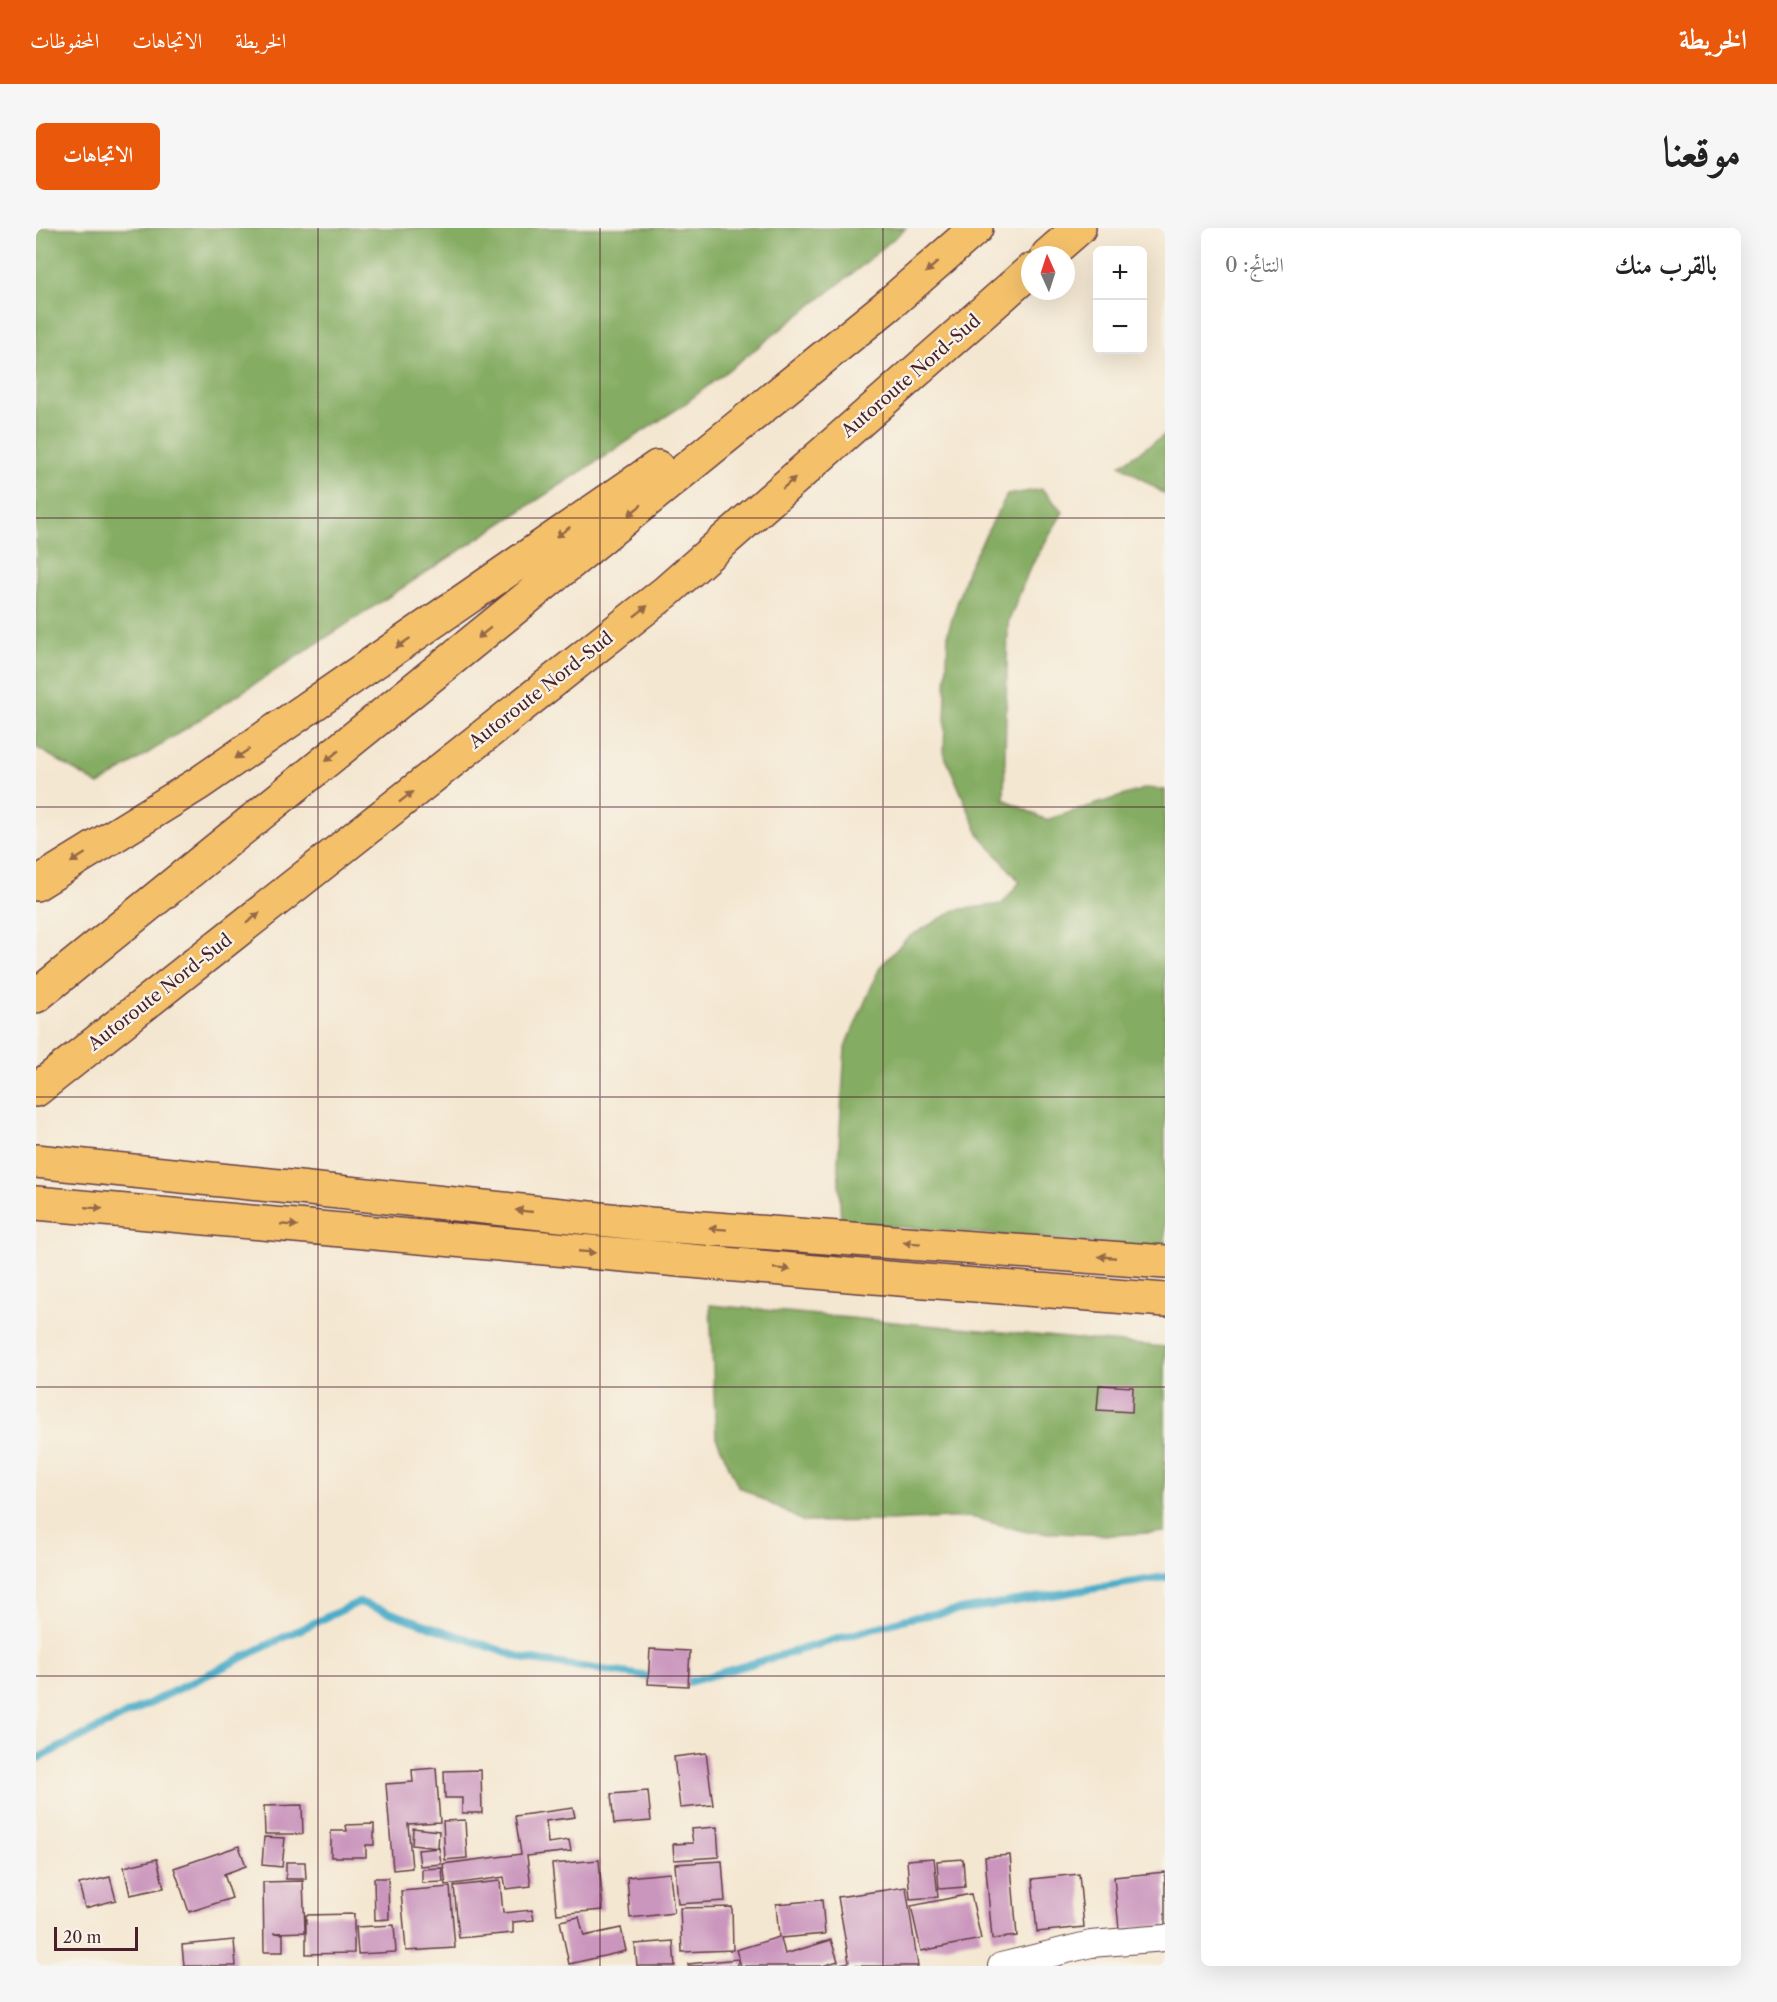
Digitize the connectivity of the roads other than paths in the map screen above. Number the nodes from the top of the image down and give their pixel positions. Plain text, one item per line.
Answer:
1 (976, 228) edge
2 (1079, 228) edge
3 (1058, 246) edge
4 (1021, 279) edge
5 (887, 306) junction
6 (36, 884) edge
7 (36, 996) edge
8 (39, 1087) edge
9 (36, 1161) edge
10 (36, 1203) edge
11 (1165, 1262) edge
12 (1165, 1300) edge
13 (1165, 1938) edge
14 (1001, 1966) edge

1 -> 5 main road
2 - 3 main road
8 -> 4 main road, Autoroute Nord-Sud
5 -> 6 main road
5 -> 7 main road
11 -> 9 main road
10 -> 12 main road
13 - 14 street

